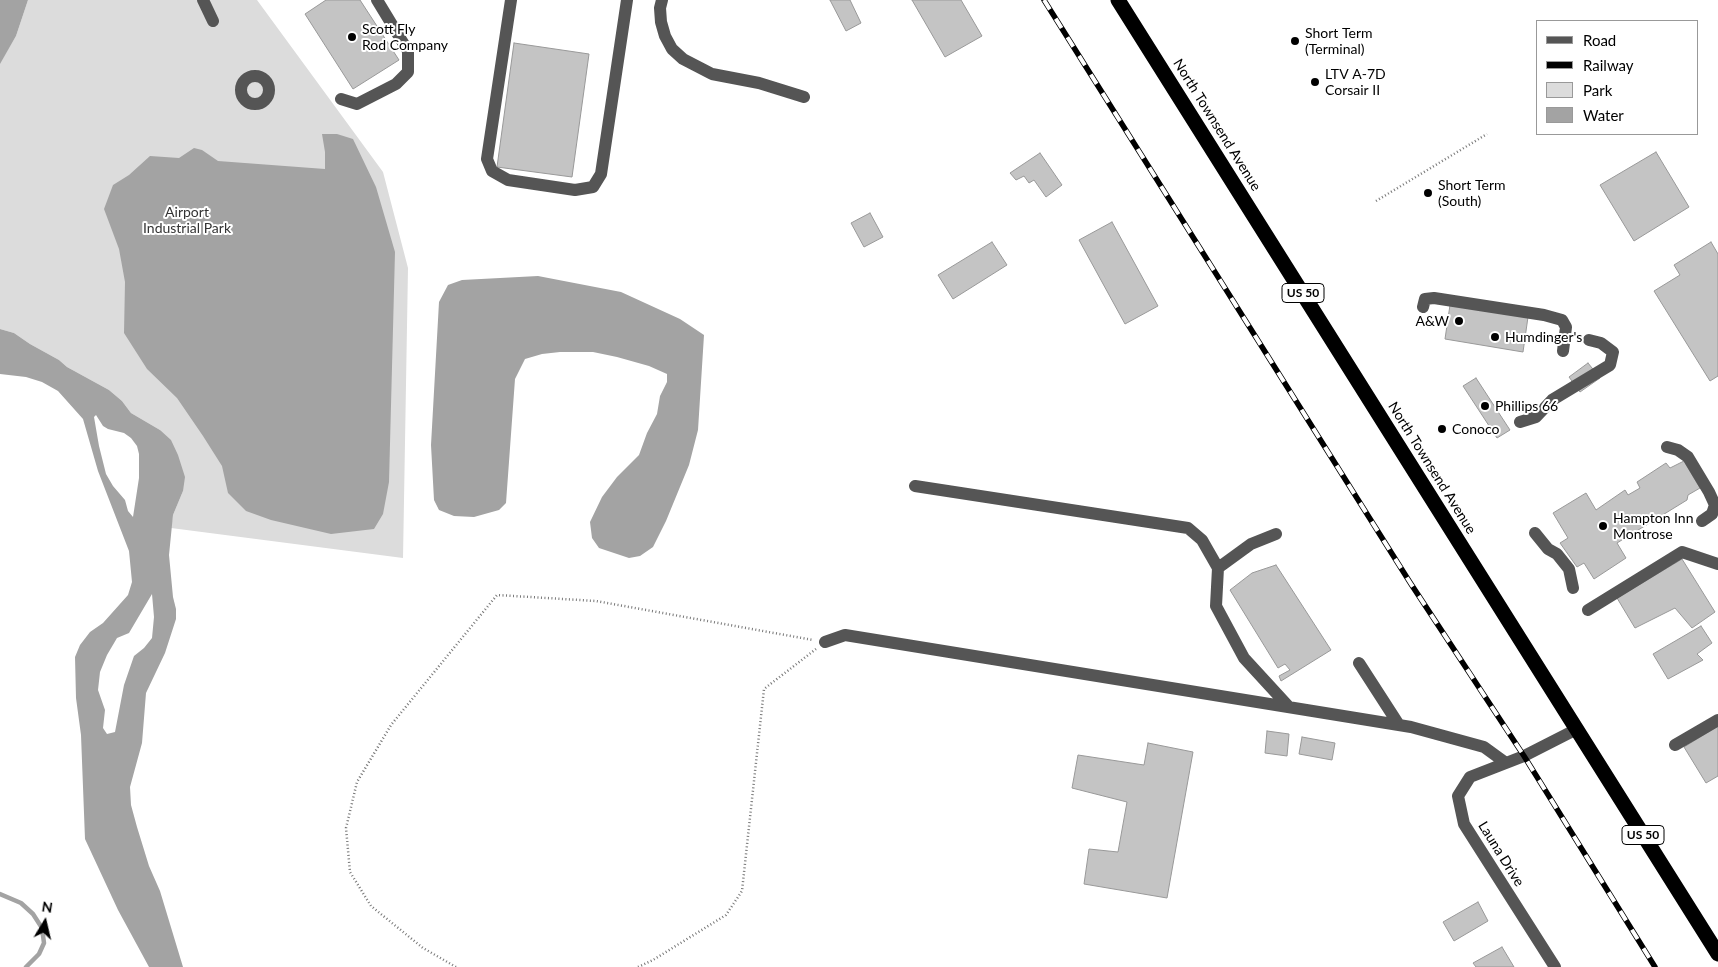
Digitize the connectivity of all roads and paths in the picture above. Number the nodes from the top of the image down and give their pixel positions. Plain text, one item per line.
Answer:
1 (203, 0) edge
2 (377, 0) edge
3 (511, 0) edge
4 (627, 0) edge
5 (662, 0) edge
6 (1118, 0) edge
7 (214, 22) dead end
8 (804, 97) dead end
9 (341, 99) dead end
10 (1487, 134) dead end
11 (1376, 202) dead end
12 (1422, 307) dead end
13 (1588, 340) dead end
14 (1563, 351) dead end
15 (1520, 422) dead end
16 (1667, 448) dead end
17 (915, 486) dead end
18 (1702, 521) dead end
19 (1534, 533) dead end
20 (1276, 534) dead end
21 (1718, 564) edge
22 (1218, 568) junction
23 (1573, 588) dead end
24 (1588, 610) dead end
25 (825, 642) junction
26 (1359, 664) dead end
27 (1289, 707) junction
28 (1718, 720) edge
29 (1400, 725) junction
30 (1577, 729) junction
31 (1676, 745) dead end
32 (1506, 763) junction
33 (1718, 954) edge
34 (456, 967) edge
35 (638, 967) edge
36 (1555, 967) edge

1 - 7 street
2 - 9 street
3 - 4 street
5 - 8 street
6 - 30 highway, North Townsend Avenue / US 50
10 - 11 path
12 - 14 street
13 - 15 street
16 - 18 street
17 - 22 street
19 - 23 street
20 - 22 street
21 - 24 street
22 - 27 street
25 - 27 street
25 - 34 path
25 - 35 path
26 - 29 street
27 - 29 street
28 - 31 street
29 - 32 street
30 - 32 street, Launa Drive
30 - 33 highway, North Townsend Avenue / US 50
32 - 36 street, Launa Drive

